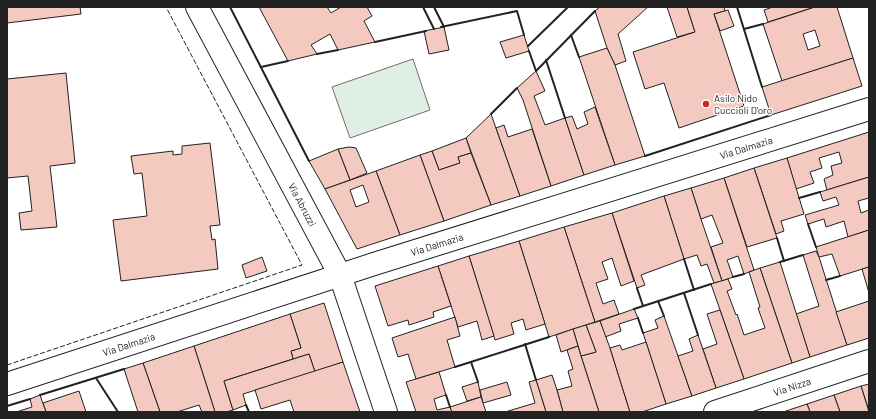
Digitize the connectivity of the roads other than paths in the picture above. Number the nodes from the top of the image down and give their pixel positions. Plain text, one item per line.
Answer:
1 (197, 7) edge
2 (869, 109) edge
3 (340, 275) junction
4 (869, 361) edge
5 (7, 384) edge
6 (386, 412) edge
7 (714, 412) edge

1 - 3 street, Via Abruzzi
2 - 3 street, Via Dalmazia
3 - 5 street, Via Dalmazia
3 - 6 street, Via Abruzzi
4 - 7 street, Via Nizza

